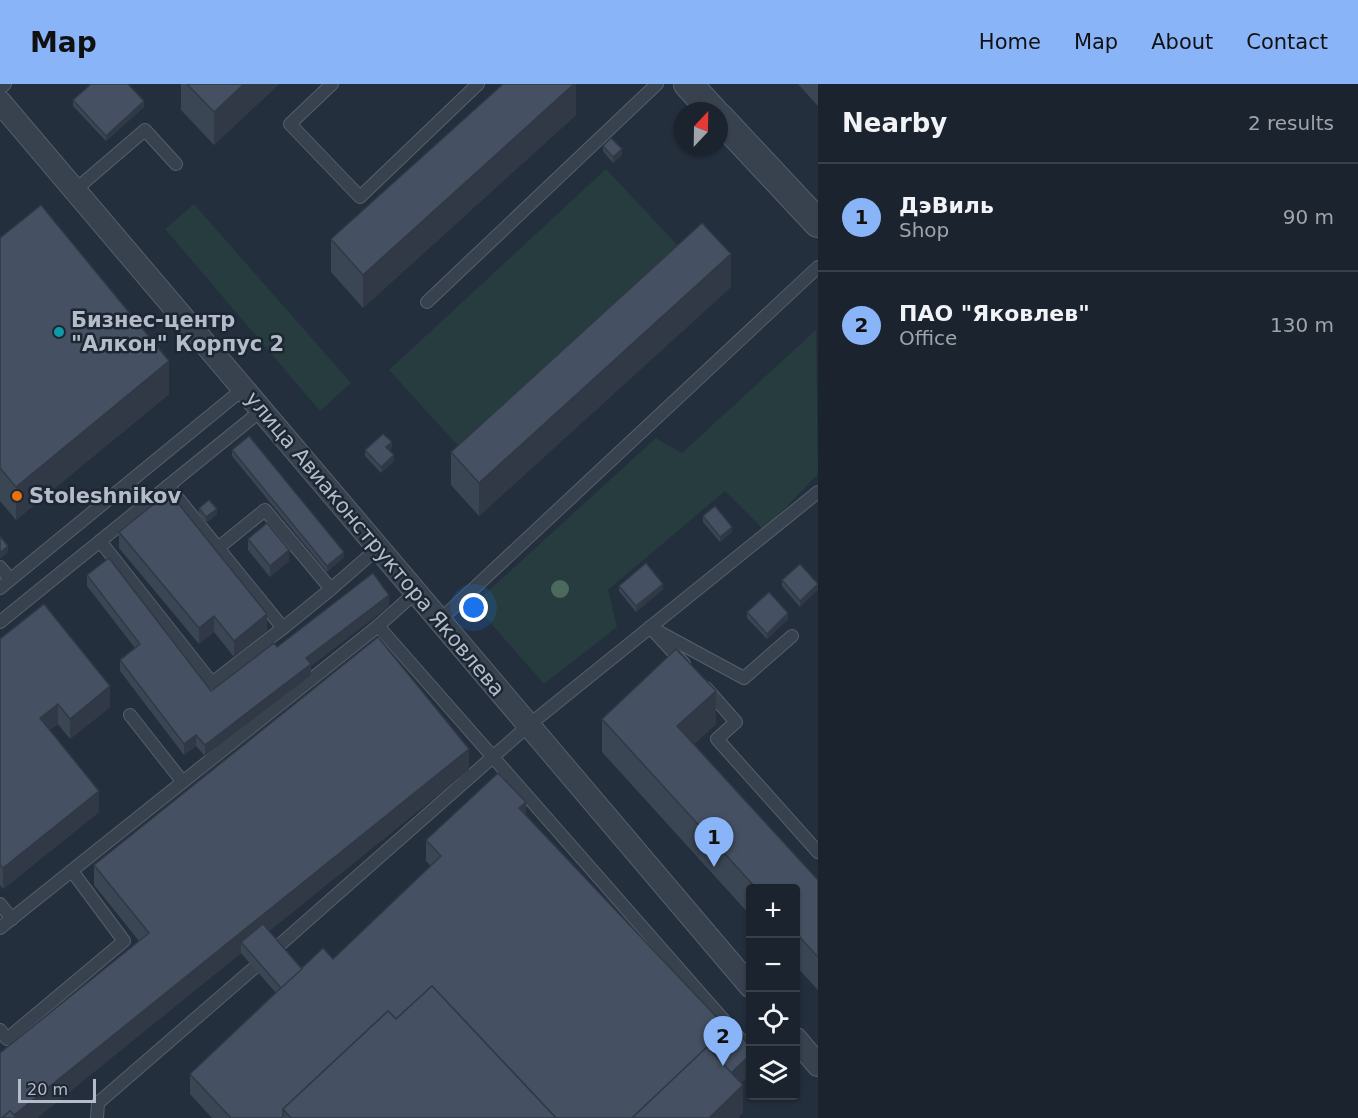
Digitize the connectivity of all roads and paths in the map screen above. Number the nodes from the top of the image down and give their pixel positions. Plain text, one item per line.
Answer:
1 (4, 84) edge
2 (332, 84) edge
3 (478, 84) edge
4 (657, 84) edge
5 (688, 84) edge
6 (0, 88) edge
7 (0, 102) edge
8 (705, 102) edge
9 (728, 127) edge
10 (176, 164) dead end
11 (75, 190) junction
12 (818, 223) edge
13 (818, 267) edge
14 (427, 302) dead end
15 (243, 389) junction
16 (262, 410) junction
17 (168, 486) junction
18 (818, 492) edge
19 (100, 541) junction
20 (218, 548) junction
21 (378, 548) junction
22 (0, 567) edge
23 (10, 579) junction
24 (0, 588) edge
25 (331, 589) junction
26 (416, 592) junction
27 (440, 620) junction
28 (0, 622) edge
29 (378, 626) junction
30 (650, 627) junction
31 (283, 628) junction
32 (792, 636) dead end
33 (130, 715) dead end
34 (529, 725) junction
35 (494, 757) junction
36 (182, 781) junction
37 (818, 852) edge
38 (72, 871) junction
39 (0, 904) edge
40 (12, 919) junction
41 (0, 928) edge
42 (275, 949) edge
43 (254, 968) edge
44 (746, 981) edge
45 (0, 1030) edge
46 (800, 1045) edge
47 (747, 1046) edge
48 (818, 1065) edge
49 (97, 1118) edge

1 - 6 lane
2 - 3 lane
4 - 14 lane
5 - 8 street
7 - 11 street, улица Авиаконструктора Яковлева
9 - 12 street
10 - 11 lane
11 - 15 street, улица Авиаконструктора Яковлева
13 - 27 lane
15 - 16 street, улица Авиаконструктора Яковлева
15 - 23 lane
16 - 17 lane
16 - 21 street, улица Авиаконструктора Яковлева
17 - 19 lane
17 - 20 lane
18 - 30 lane
19 - 28 lane
19 - 31 lane
20 - 25 lane
20 - 31 lane
21 - 25 lane
21 - 26 street, улица Авиаконструктора Яковлева
22 - 23 lane
23 - 24 lane
25 - 31 lane
26 - 27 street, улица Авиаконструктора Яковлева
26 - 29 lane
27 - 34 street, улица Авиаконструктора Яковлева
29 - 35 lane
29 - 36 lane
30 - 32 lane
30 - 34 lane
30 - 37 lane
33 - 36 lane
34 - 35 lane
34 - 44 street, улица Авиаконструктора Яковлева
35 - 42 lane
35 - 47 lane
36 - 38 lane
38 - 40 lane
38 - 45 lane
39 - 40 lane
40 - 41 lane
43 - 49 lane
46 - 48 street

